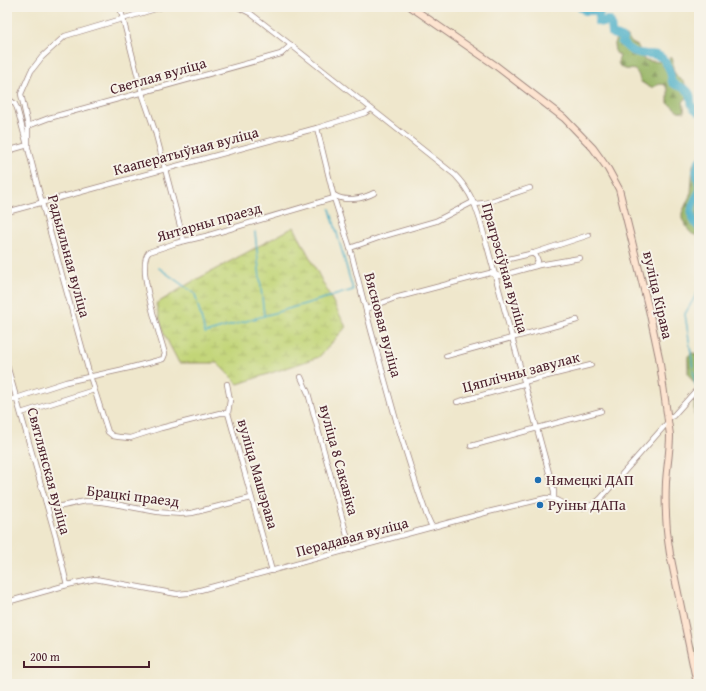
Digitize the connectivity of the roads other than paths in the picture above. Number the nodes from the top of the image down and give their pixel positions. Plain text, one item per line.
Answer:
1 (120, 7) edge
2 (162, 7) edge
3 (238, 7) edge
4 (411, 7) edge
5 (123, 18) junction
6 (291, 45) junction
7 (22, 91) junction
8 (142, 93) junction
9 (7, 98) edge
10 (15, 104) junction
11 (371, 109) junction
12 (20, 120) junction
13 (28, 125) junction
14 (317, 128) junction
15 (28, 146) junction
16 (7, 152) edge
17 (166, 168) junction
18 (530, 188) dead end
19 (374, 193) dead end
20 (334, 197) junction
21 (42, 203) junction
22 (474, 203) junction
23 (7, 212) edge
24 (589, 235) dead end
25 (184, 241) junction
26 (350, 248) junction
27 (532, 253) junction
28 (580, 258) dead end
29 (492, 263) junction
30 (535, 266) junction
31 (495, 275) junction
32 (366, 309) junction
33 (578, 320) dead end
34 (512, 338) junction
35 (446, 356) dead end
36 (7, 364) edge
37 (591, 365) dead end
38 (90, 376) junction
39 (301, 377) dead end
40 (525, 382) junction
41 (227, 384) dead end
42 (699, 388) edge
43 (94, 390) junction
44 (16, 398) junction
45 (7, 401) edge
46 (458, 402) dead end
47 (601, 411) dead end
48 (21, 413) junction
49 (228, 413) junction
50 (668, 420) junction
51 (537, 428) junction
52 (471, 446) dead end
53 (251, 498) junction
54 (554, 498) junction
55 (46, 502) junction
56 (58, 507) junction
57 (50, 519) junction
58 (432, 527) junction
59 (351, 550) junction
60 (272, 571) junction
61 (67, 585) junction
62 (7, 602) edge
63 (697, 684) edge

1 - 5 street
2 - 5 street
3 - 6 street, Прагрэсіўная вуліца
4 - 50 street, вуліца Кірава
5 - 7 street
5 - 8 street
6 - 8 street, Светлая вуліца
6 - 11 street, Прагрэсіўная вуліца
7 - 10 street
7 - 13 street, Радыяльная вуліца
8 - 13 street, Светлая вуліца
8 - 17 street
9 - 10 street
10 - 12 street
11 - 14 street, Кааператыўная вуліца
11 - 22 street, Прагрэсіўная вуліца
12 - 13 street
12 - 15 street
13 - 15 street, Радыяльная вуліца
14 - 17 street, Кааператыўная вуліца
14 - 20 street, Вясновая вуліца
15 - 16 street
15 - 21 street, Радыяльная вуліца
17 - 21 street, Кааператыўная вуліца
17 - 25 street
18 - 22 street
19 - 20 street
20 - 25 street, Янтарны праезд
20 - 26 street, Вясновая вуліца
21 - 23 street, Кааператыўная вуліца
21 - 38 street, Радыяльная вуліца
22 - 26 street
22 - 29 street, Прагрэсіўная вуліца
24 - 27 street
25 - 38 street, Янтарны праезд
26 - 32 street, Вясновая вуліца
27 - 29 street
27 - 30 street
28 - 30 street
29 - 31 street, Прагрэсіўная вуліца
30 - 31 street
31 - 32 street
31 - 34 street, Прагрэсіўная вуліца
32 - 58 street, Вясновая вуліца
33 - 34 street
34 - 35 street
34 - 40 street, Прагрэсіўная вуліца
36 - 44 street, Святлянская вуліца
37 - 40 street, Цяплічны завулак
38 - 43 street, Радыяльная вуліца
38 - 44 street
39 - 59 street, вуліца 8 Сакавіка
40 - 46 street, Цяплічны завулак
40 - 51 street, Прагрэсіўная вуліца
41 - 49 street, вуліца Машэрава
42 - 50 street
43 - 48 street
43 - 49 street, Радыяльная вуліца
44 - 45 street
44 - 48 street, Святлянская вуліца
47 - 51 street
48 - 55 street, Святлянская вуліца
49 - 53 street, вуліца Машэрава
50 - 54 street
50 - 63 street, вуліца Кірава
51 - 52 street
51 - 54 street, Прагрэсіўная вуліца
53 - 56 street, Брацкі праезд
53 - 60 street, вуліца Машэрава
54 - 58 street, Перадавая вуліца
55 - 56 street
55 - 57 street, Святлянская вуліца
56 - 57 street
57 - 61 street, Святлянская вуліца
58 - 59 street, Перадавая вуліца
59 - 60 street, Перадавая вуліца
60 - 61 street, Перадавая вуліца
61 - 62 street, Перадавая вуліца

